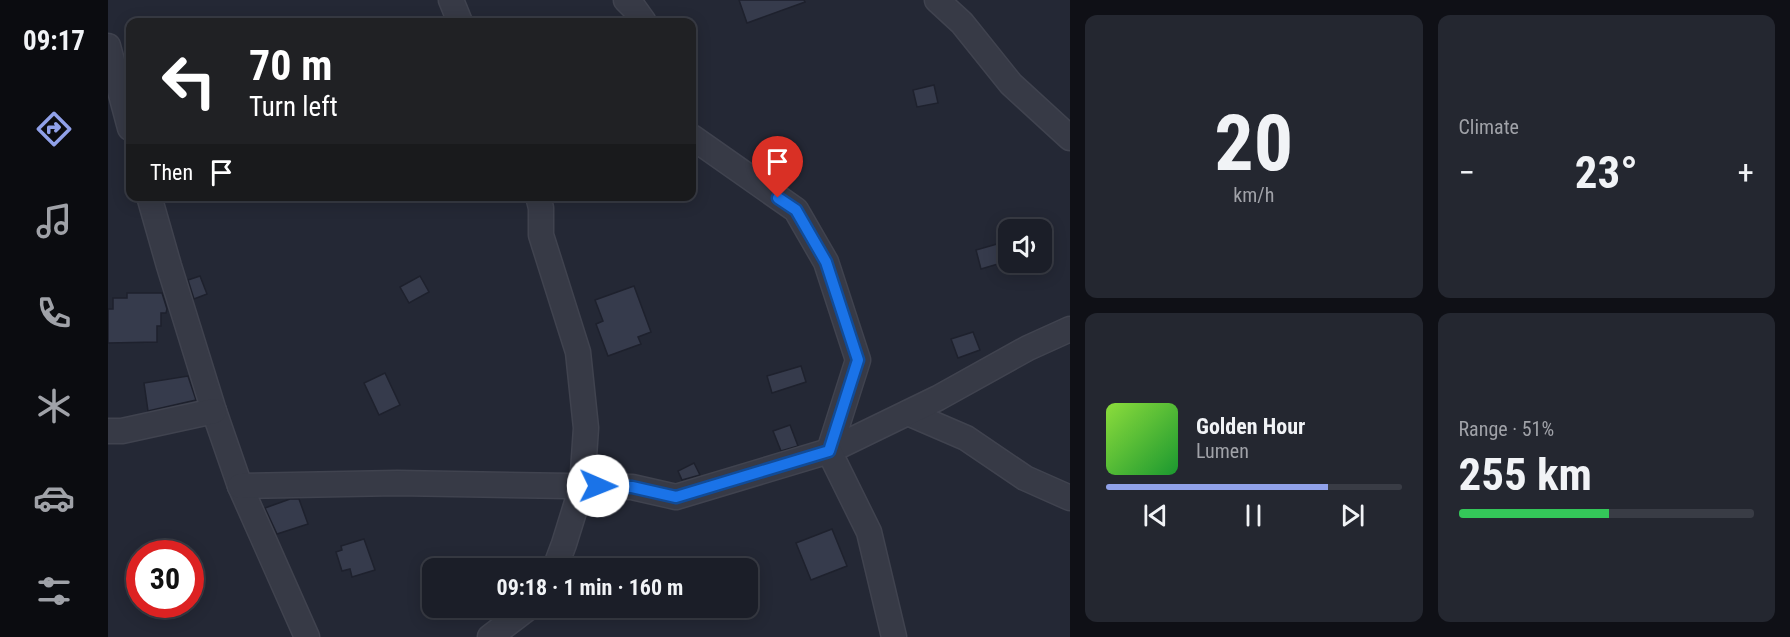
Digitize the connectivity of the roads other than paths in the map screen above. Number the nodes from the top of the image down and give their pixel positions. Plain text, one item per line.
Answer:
1 (451, 0) edge
2 (626, 0) edge
3 (937, 0) edge
4 (458, 18) edge
5 (641, 18) edge
6 (108, 46) edge
7 (126, 113) edge
8 (1070, 138) edge
9 (696, 140) edge
10 (150, 201) edge
11 (539, 201) edge
12 (1070, 329) edge
13 (214, 411) junction
14 (908, 413) junction
15 (108, 431) edge
16 (829, 451) junction
17 (240, 486) junction
18 (582, 486) junction
19 (1070, 498) edge
20 (559, 558) edge
21 (515, 618) edge
22 (307, 637) edge
23 (490, 637) edge
24 (894, 637) edge

1 - 4 street
2 - 5 street
3 - 8 street
6 - 7 street
9 - 16 street
10 - 13 street
11 - 18 street
12 - 14 street
13 - 15 street
13 - 17 street
14 - 16 street
14 - 19 street
16 - 18 street
16 - 24 street
17 - 18 street
17 - 22 street
18 - 20 street
21 - 23 street

